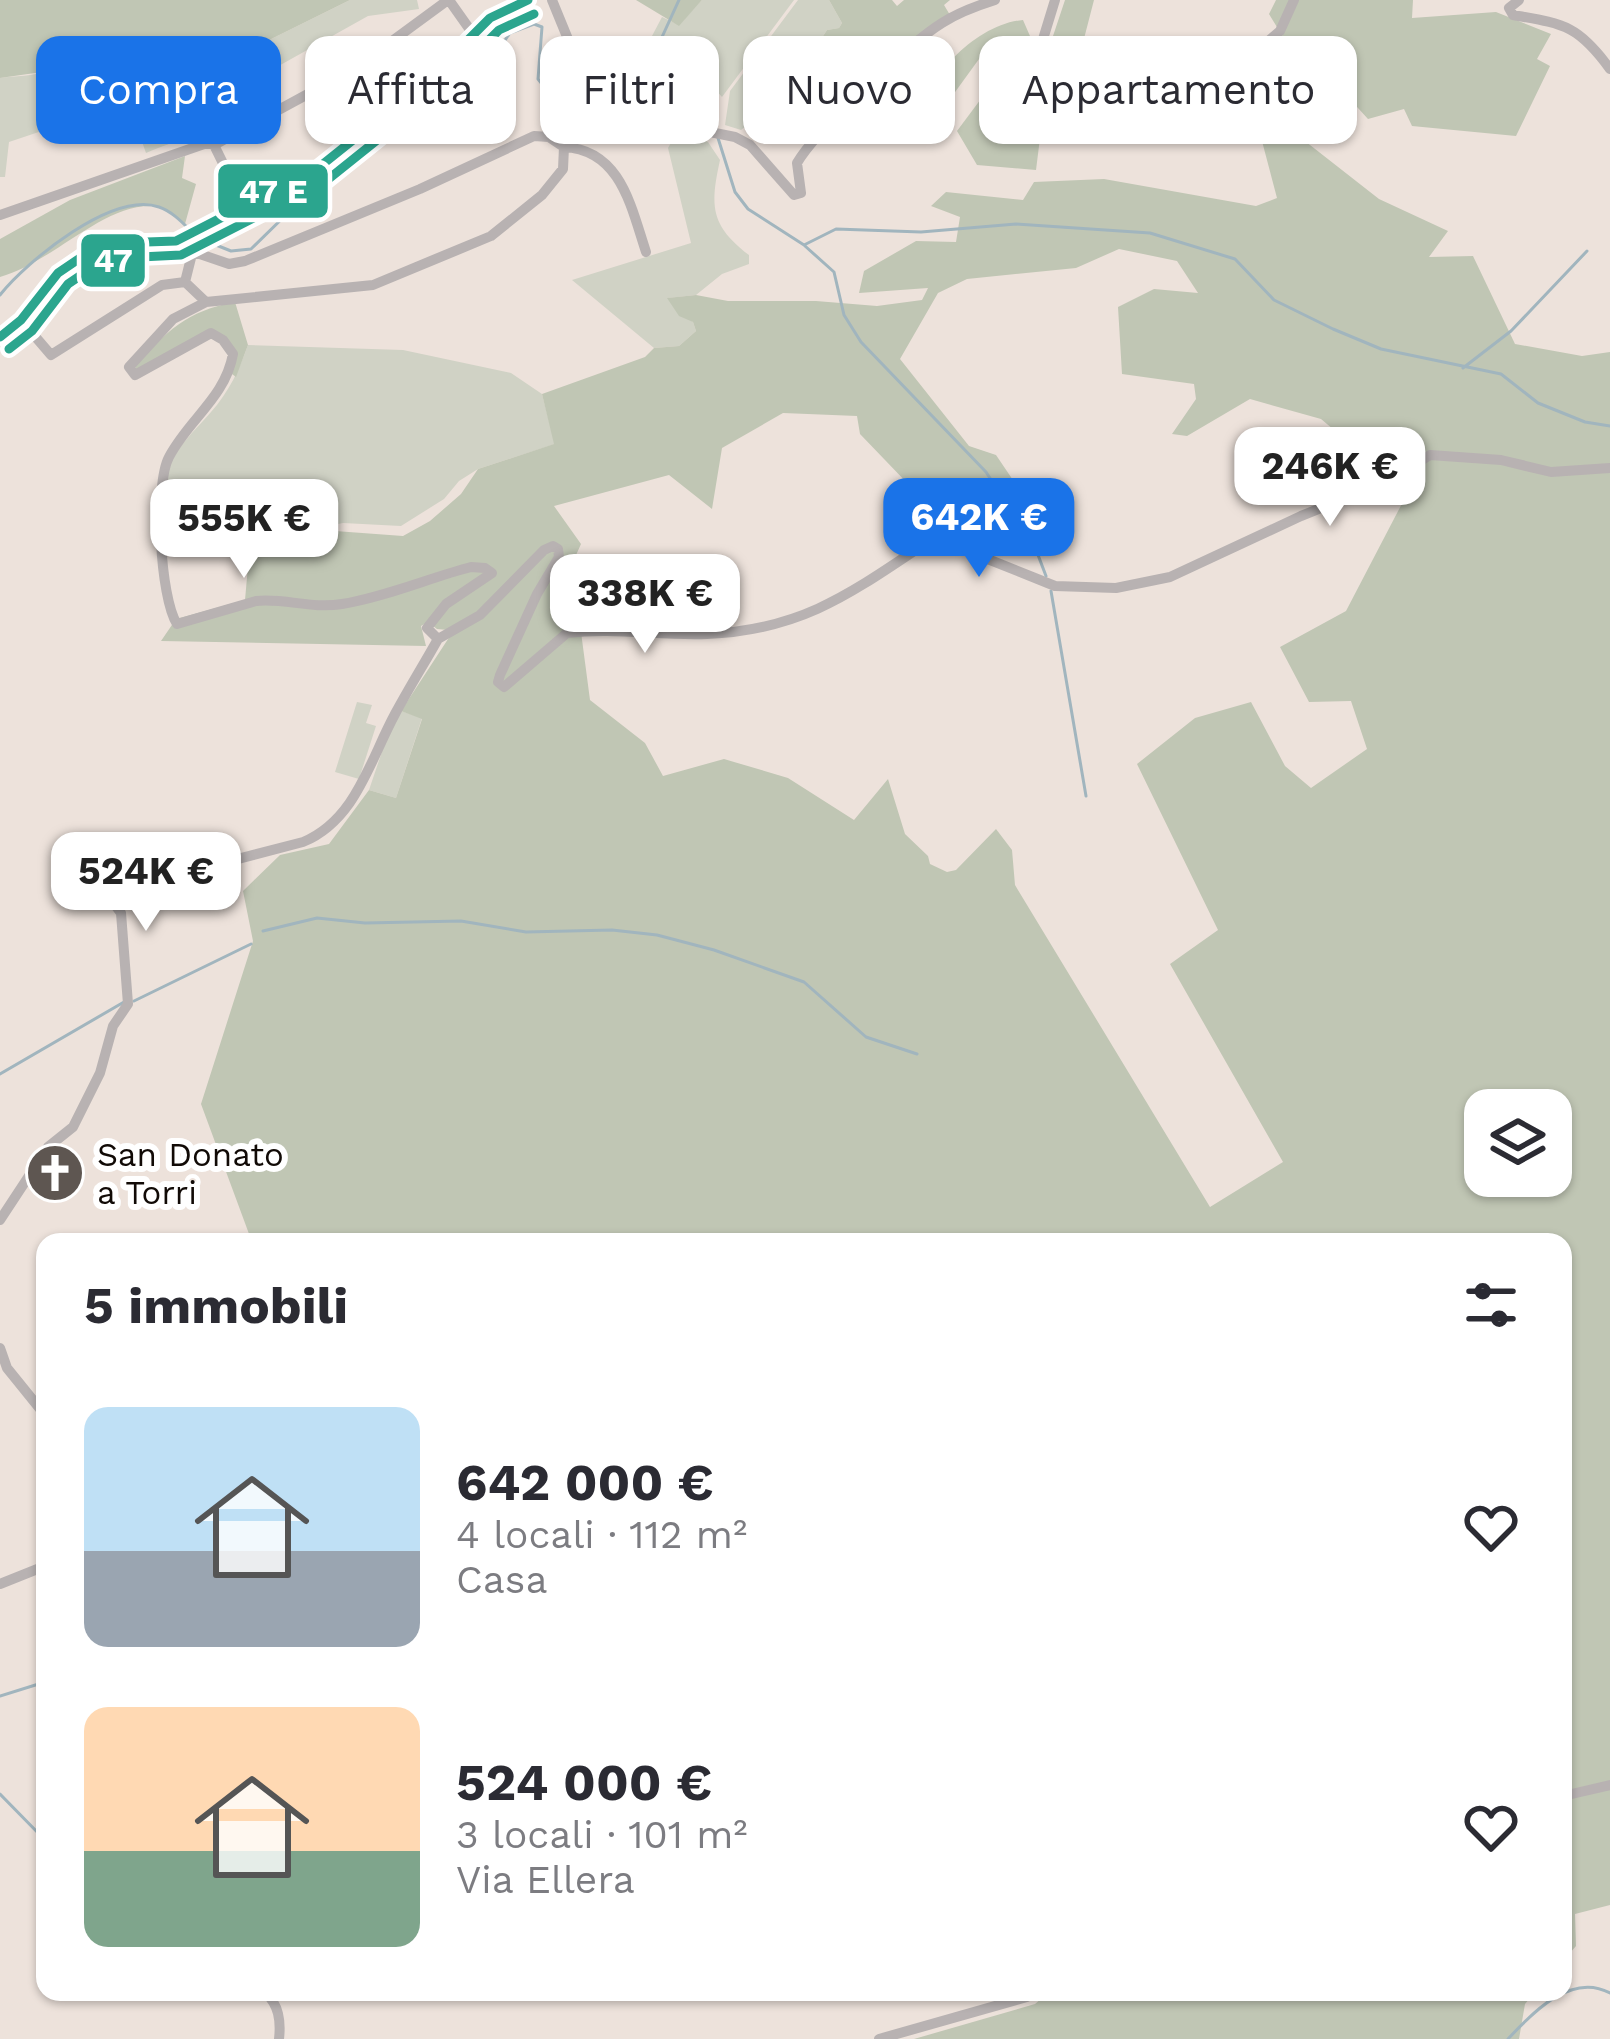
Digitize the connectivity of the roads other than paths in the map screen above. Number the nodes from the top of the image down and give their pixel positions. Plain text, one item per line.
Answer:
1 (448, 0) edge
2 (527, 0) edge
3 (552, 0) edge
4 (995, 0) edge
5 (1055, 0) edge
6 (1294, 0) edge
7 (1519, 0) edge
8 (473, 34) junction
9 (1610, 69) edge
10 (214, 145) junction
11 (563, 147) junction
12 (244, 206) junction
13 (0, 215) edge
14 (191, 241) junction
15 (646, 252) dead end
16 (185, 282) junction
17 (206, 302) junction
18 (20, 320) junction
19 (0, 338) edge
20 (1610, 468) edge
21 (438, 639) junction
22 (0, 1220) edge
23 (0, 1348) edge
24 (36, 1404) edge
25 (36, 1570) edge
26 (0, 1584) edge
27 (1610, 1785) edge
28 (1572, 1794) edge
29 (273, 2001) edge
30 (1013, 2001) edge
31 (279, 2039) edge
32 (880, 2039) edge

1 - 8 street
1 - 10 street
2 - 8 street
3 - 4 street
5 - 6 street
7 - 9 street
8 - 12 street
10 - 12 street
10 - 13 street
11 - 14 street
11 - 15 street
11 - 17 street
12 - 14 street
14 - 16 street
14 - 18 street
16 - 17 street
16 - 18 street
17 - 21 street
18 - 19 street
20 - 21 street
21 - 22 street
23 - 24 street
25 - 26 street
27 - 28 street
29 - 31 street
30 - 32 street

